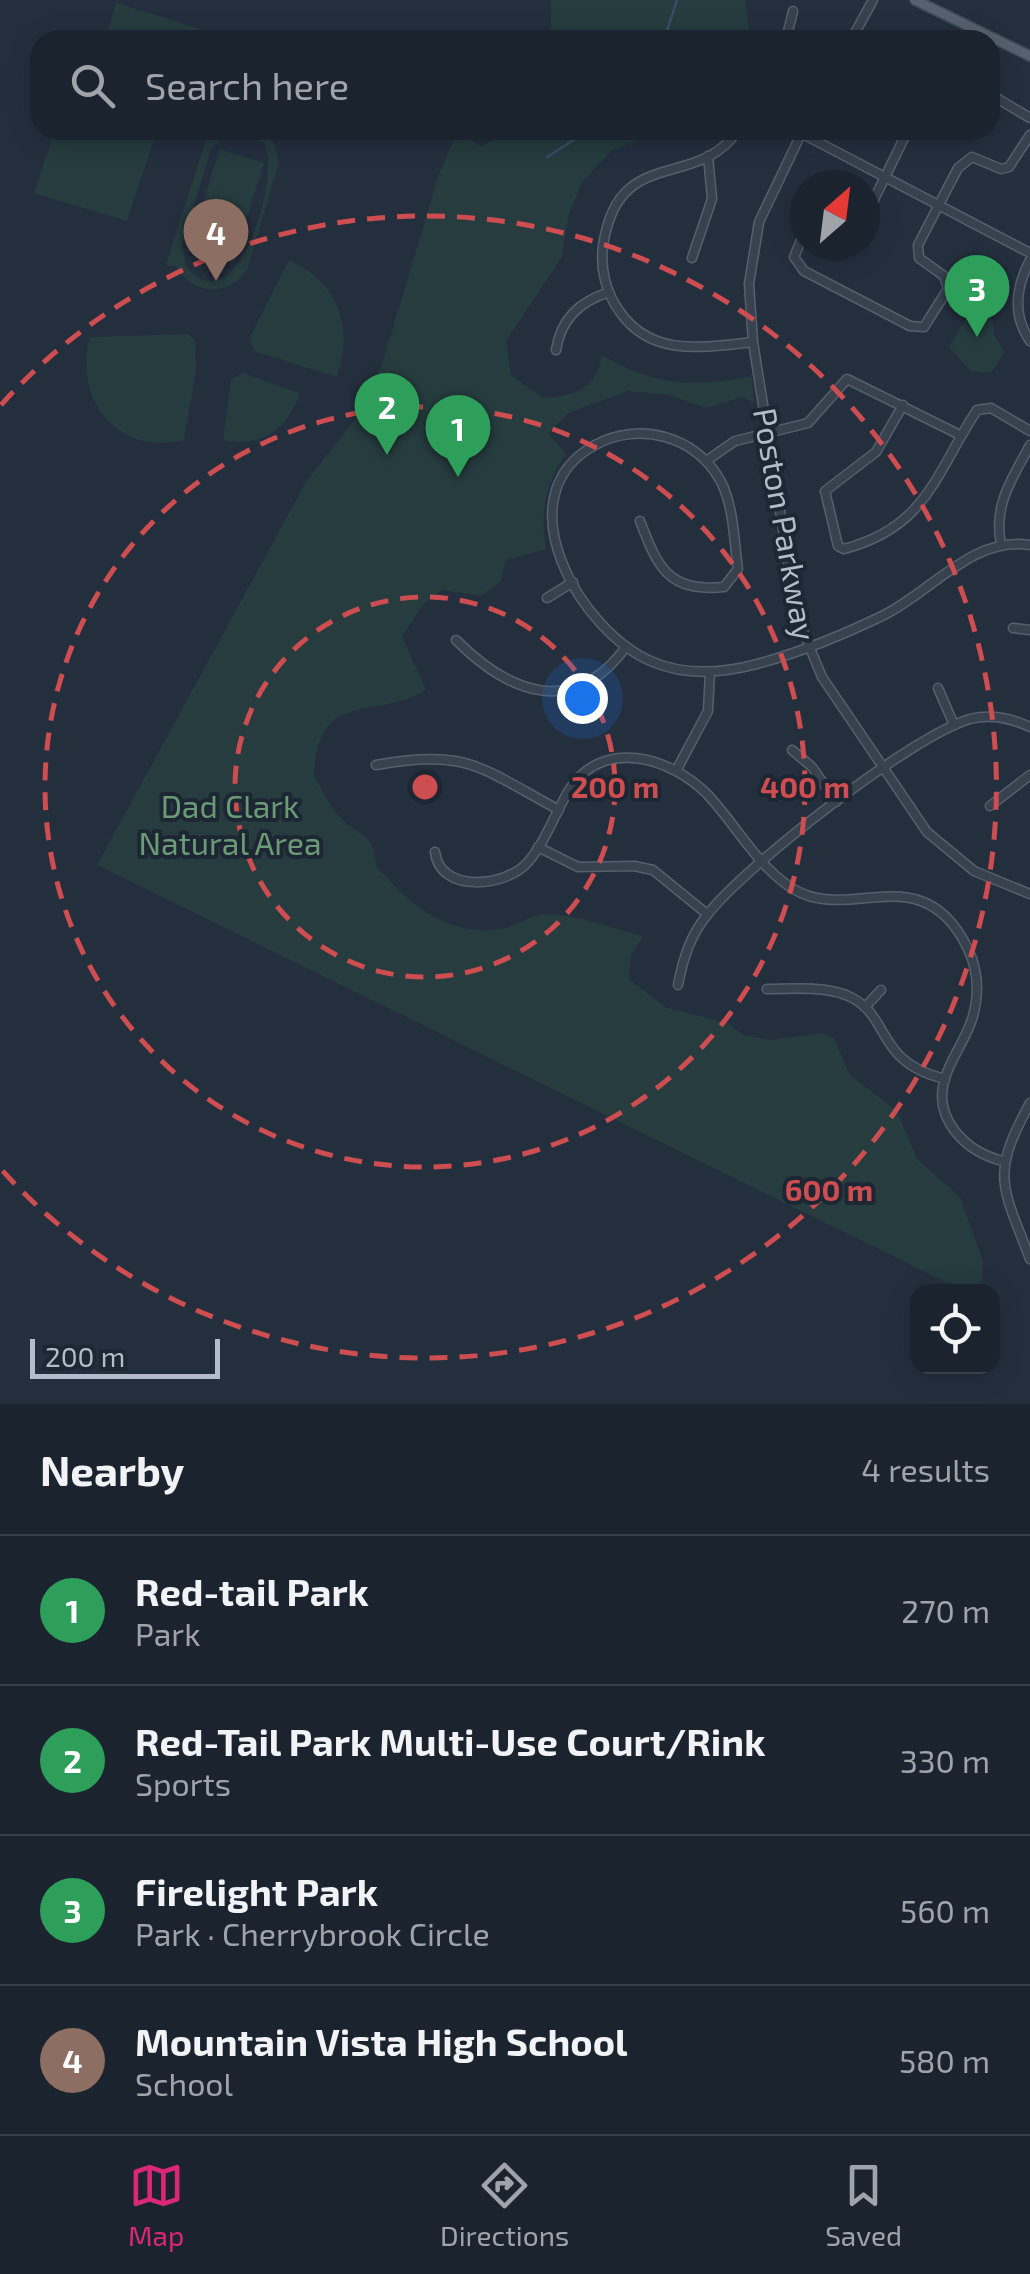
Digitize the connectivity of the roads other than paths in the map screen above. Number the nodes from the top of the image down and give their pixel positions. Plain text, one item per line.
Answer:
1 (872, 0) edge
2 (916, 0) edge
3 (793, 11) dead end
4 (788, 30) edge
5 (856, 30) edge
6 (977, 30) edge
7 (1000, 41) edge
8 (1030, 56) edge
9 (1000, 100) edge
10 (1030, 118) edge
11 (1030, 135) edge
12 (726, 140) edge
13 (796, 140) edge
14 (817, 140) edge
15 (903, 140) edge
16 (708, 156) junction
17 (886, 176) junction
18 (880, 188) edge
19 (939, 204) junction
20 (1030, 252) edge
21 (692, 258) dead end
22 (796, 260) edge
23 (1030, 260) edge
24 (609, 292) junction
25 (1030, 341) edge
26 (754, 342) junction
27 (556, 350) dead end
28 (903, 405) junction
29 (1030, 431) edge
30 (960, 435) junction
31 (769, 436) junction
32 (1030, 445) edge
33 (706, 462) junction
34 (640, 521) dead end
35 (1001, 544) junction
36 (1030, 545) edge
37 (574, 582) junction
38 (548, 598) dead end
39 (1013, 628) dead end
40 (1030, 630) edge
41 (456, 640) dead end
42 (806, 645) junction
43 (626, 647) junction
44 (710, 672) junction
45 (938, 688) dead end
46 (954, 725) junction
47 (1030, 726) edge
48 (792, 750) dead end
49 (376, 766) dead end
50 (883, 770) junction
51 (676, 772) junction
52 (1030, 775) edge
53 (836, 802) junction
54 (990, 806) dead end
55 (558, 810) junction
56 (538, 847) junction
57 (435, 852) dead end
58 (765, 861) junction
59 (1030, 894) edge
60 (708, 914) junction
61 (678, 985) dead end
62 (767, 989) dead end
63 (881, 990) dead end
64 (864, 1007) junction
65 (944, 1079) junction
66 (1030, 1103) edge
67 (1003, 1161) junction
68 (1030, 1259) edge

1 - 5 street
2 - 6 main road
3 - 4 street
7 - 8 main road
9 - 10 street
11 - 19 street
12 - 16 street
13 - 26 street, Poston Parkway
14 - 17 street
15 - 17 street
16 - 21 street
16 - 24 street
17 - 18 street
17 - 19 street
19 - 20 street
19 - 22 street
23 - 25 street
24 - 26 street
24 - 27 street
26 - 31 street, Poston Parkway
28 - 30 street
28 - 30 street
28 - 31 street
29 - 30 street
31 - 33 street
31 - 42 street, Poston Parkway
32 - 35 street
33 - 34 street
33 - 37 street
35 - 36 street
35 - 42 street
37 - 38 street
37 - 43 street
39 - 40 street
41 - 43 street
42 - 44 street
42 - 50 street, Poston Parkway
43 - 44 street
44 - 51 street
45 - 46 street
46 - 47 street
46 - 50 street
48 - 53 street
49 - 55 street
50 - 53 street
50 - 59 street, Poston Parkway
51 - 55 street
51 - 58 street
52 - 54 street
53 - 58 street
55 - 56 street
56 - 57 street
56 - 60 street
58 - 60 street
58 - 65 street
60 - 61 street
62 - 64 street
63 - 64 street
64 - 65 street
65 - 67 street
66 - 67 street
67 - 68 street

